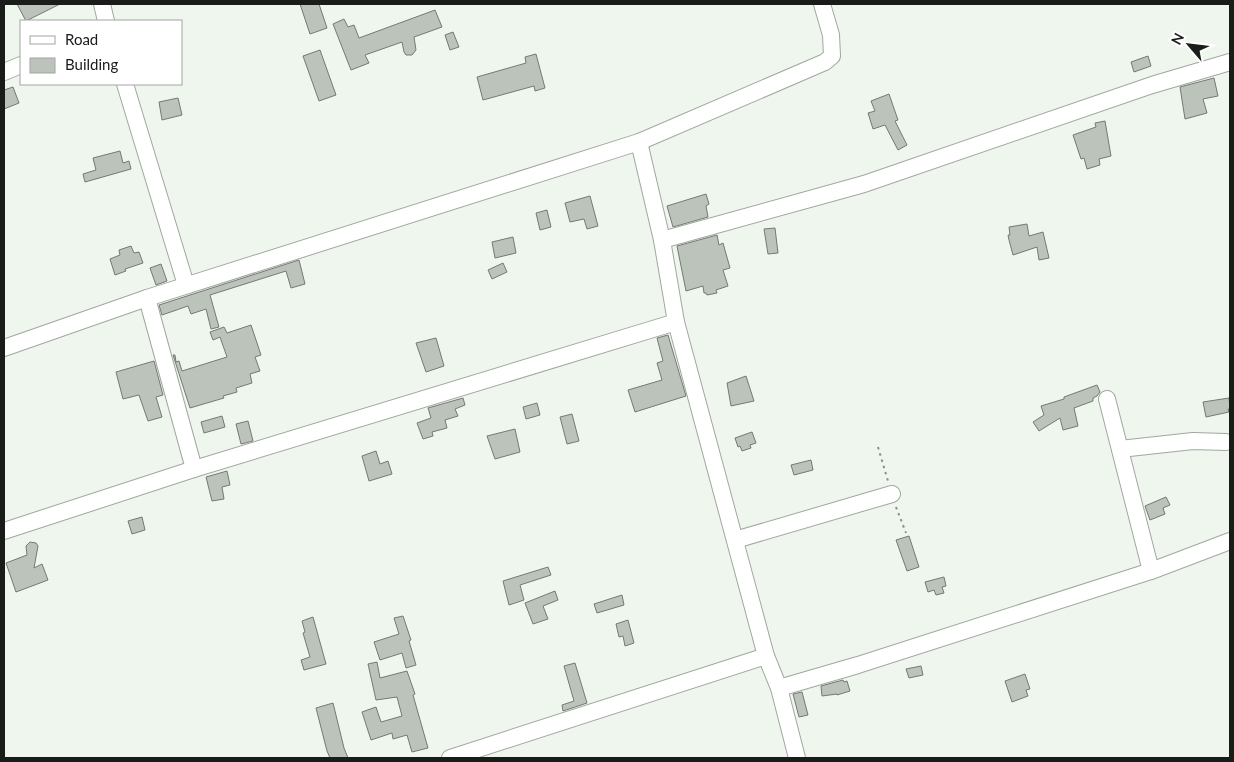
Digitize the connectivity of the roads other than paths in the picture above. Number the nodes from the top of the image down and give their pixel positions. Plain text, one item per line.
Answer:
1 (102, 4) edge
2 (822, 4) edge
3 (106, 20) edge
4 (1230, 62) edge
5 (20, 65) edge
6 (4, 72) edge
7 (125, 85) edge
8 (639, 142) junction
9 (662, 240) junction
10 (186, 285) junction
11 (147, 298) junction
12 (676, 322) junction
13 (4, 348) edge
14 (1107, 399) dead end
15 (1226, 442) dead end
16 (1120, 449) junction
17 (194, 469) junction
18 (892, 494) dead end
19 (4, 531) edge
20 (735, 540) junction
21 (1230, 541) edge
22 (1151, 571) junction
23 (766, 656) junction
24 (779, 688) junction
25 (450, 758) edge
26 (797, 758) edge

1 - 3 street
2 - 8 street
4 - 9 street
5 - 6 street
7 - 10 street
8 - 9 street
8 - 10 street
9 - 12 street
10 - 11 street
11 - 13 street
11 - 17 street
12 - 17 street
12 - 20 street
14 - 16 street
15 - 16 street
16 - 22 street
17 - 19 street
18 - 20 street
20 - 23 street
21 - 22 street
22 - 24 street
23 - 24 street
23 - 25 street
24 - 26 street

